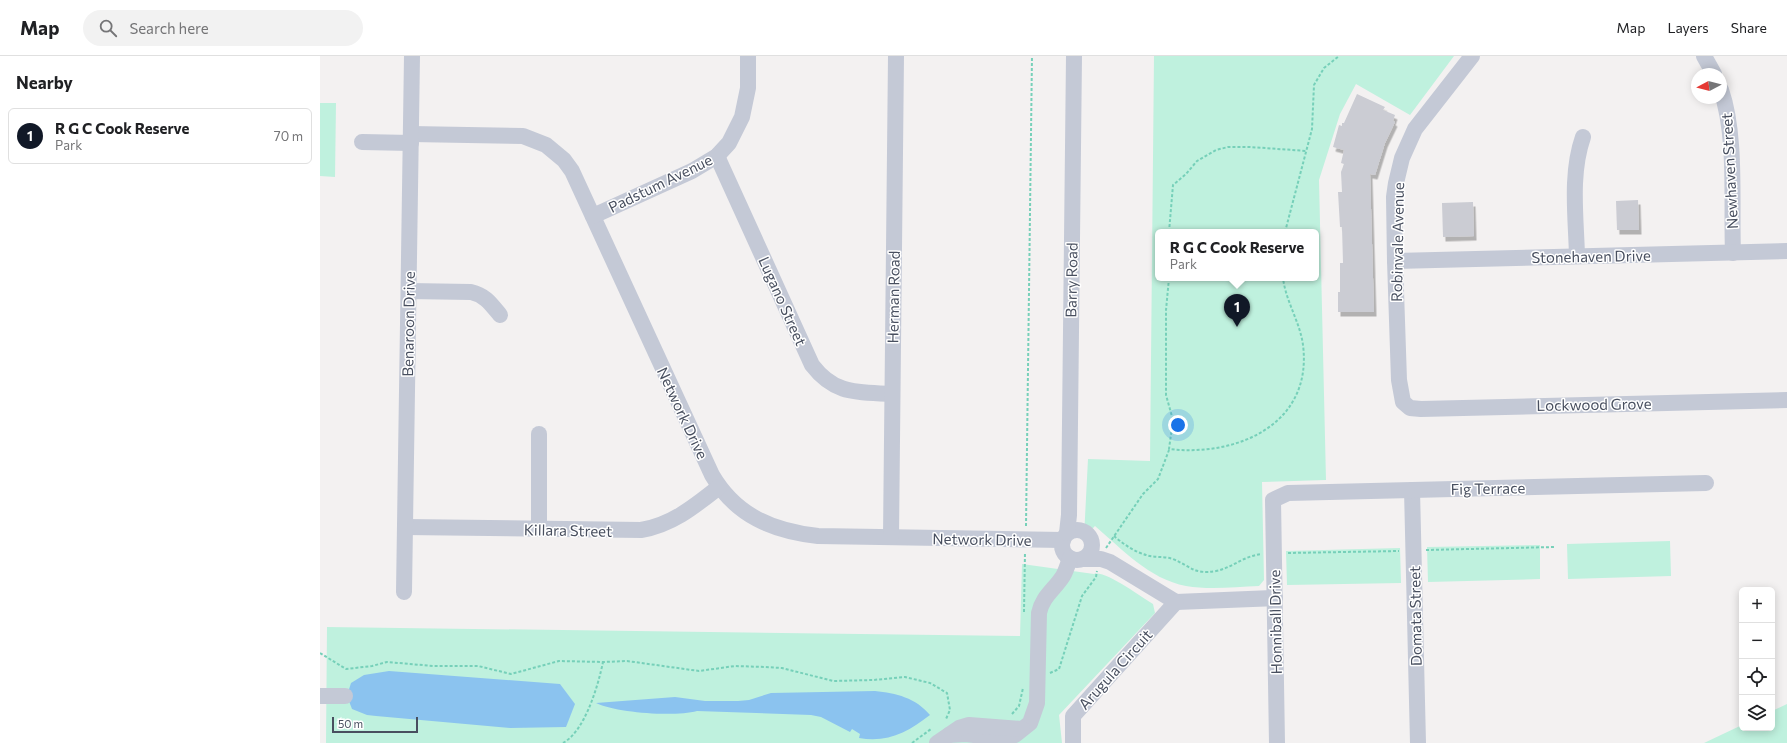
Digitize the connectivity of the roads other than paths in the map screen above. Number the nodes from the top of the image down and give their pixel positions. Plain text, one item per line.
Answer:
1 (412, 56) edge
2 (748, 56) edge
3 (896, 56) edge
4 (1074, 56) edge
5 (1472, 56) edge
6 (1704, 56) edge
7 (1711, 68) edge
8 (1725, 104) edge
9 (1583, 137) dead end
10 (411, 138) junction
11 (362, 142) dead end
12 (717, 156) junction
13 (593, 216) junction
14 (1787, 251) edge
15 (1733, 253) junction
16 (1577, 256) junction
17 (1395, 261) junction
18 (409, 291) junction
19 (500, 315) dead end
20 (892, 394) junction
21 (1787, 400) edge
22 (1403, 402) joint
23 (539, 434) dead end
24 (1706, 483) dead end
25 (719, 487) junction
26 (1412, 490) junction
27 (1273, 500) joint
28 (405, 527) junction
29 (538, 529) junction
30 (1076, 535) junction
31 (891, 537) junction
32 (1093, 558) junction
33 (404, 592) dead end
34 (1274, 598) junction
35 (1176, 602) junction
36 (320, 696) edge
37 (345, 696) dead end
38 (943, 734) edge
39 (1074, 743) edge
40 (1278, 743) edge
41 (1418, 743) edge

1 - 10 street, Benaroon Drive
2 - 12 street, Padstum Avenue
3 - 20 street, Herman Road
4 - 30 street, Barry Road
5 - 17 street, Robinvale Avenue
6 - 7 street
8 - 15 street, Newhaven Street
9 - 16 street
10 - 11 street, Network Drive
10 - 13 street, Network Drive
10 - 18 street, Benaroon Drive
12 - 13 street, Padstum Avenue
12 - 20 street, Lugano Street
13 - 25 street, Network Drive
14 - 15 street, Stonehaven Drive
15 - 16 street, Stonehaven Drive
16 - 17 street, Stonehaven Drive
17 - 22 street, Robinvale Avenue
18 - 19 street
18 - 28 street, Benaroon Drive
20 - 31 street, Herman Road
21 - 22 street, Lockwood Grove
23 - 29 street
24 - 26 street, Fig Terrace
25 - 29 street, Killara Street
25 - 31 street, Network Drive
26 - 27 street, Fig Terrace
26 - 41 street, Domata Street
27 - 34 street, Honniball Drive
28 - 29 street, Killara Street
28 - 33 street, Benaroon Drive
30 - 31 street, Network Drive
30 - 32 street
30 - 32 street, Barry Road
32 - 35 street
32 - 38 street
34 - 35 street
34 - 40 street, Honniball Drive
35 - 39 street, Arugula Circuit
36 - 37 street

